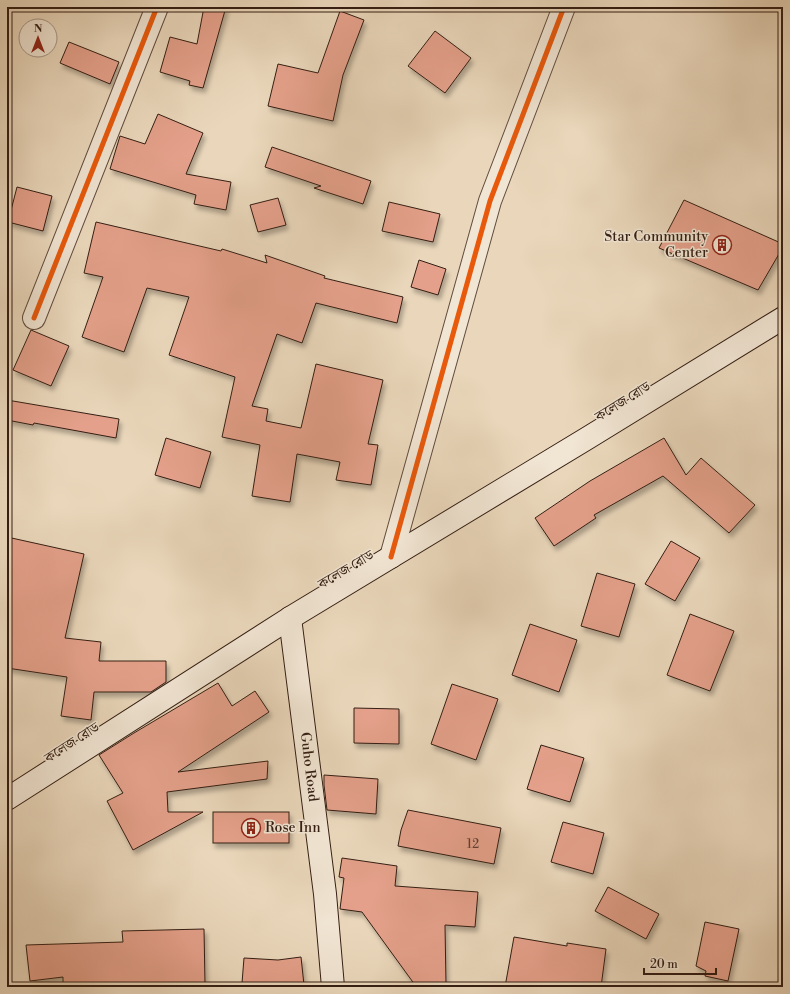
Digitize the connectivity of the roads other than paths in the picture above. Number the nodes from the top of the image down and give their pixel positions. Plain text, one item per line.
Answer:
1 (157, 7) edge
2 (564, 7) edge
3 (34, 318) dead end
4 (783, 318) edge
5 (391, 557) junction
6 (290, 618) junction
7 (7, 798) edge
8 (333, 987) edge

1 - 3 main road
2 - 5 main road
4 - 5 main road, কলেজ রোড
5 - 6 main road, কলেজ রোড
6 - 7 main road, কলেজ রোড
6 - 8 main road, Guho Road

